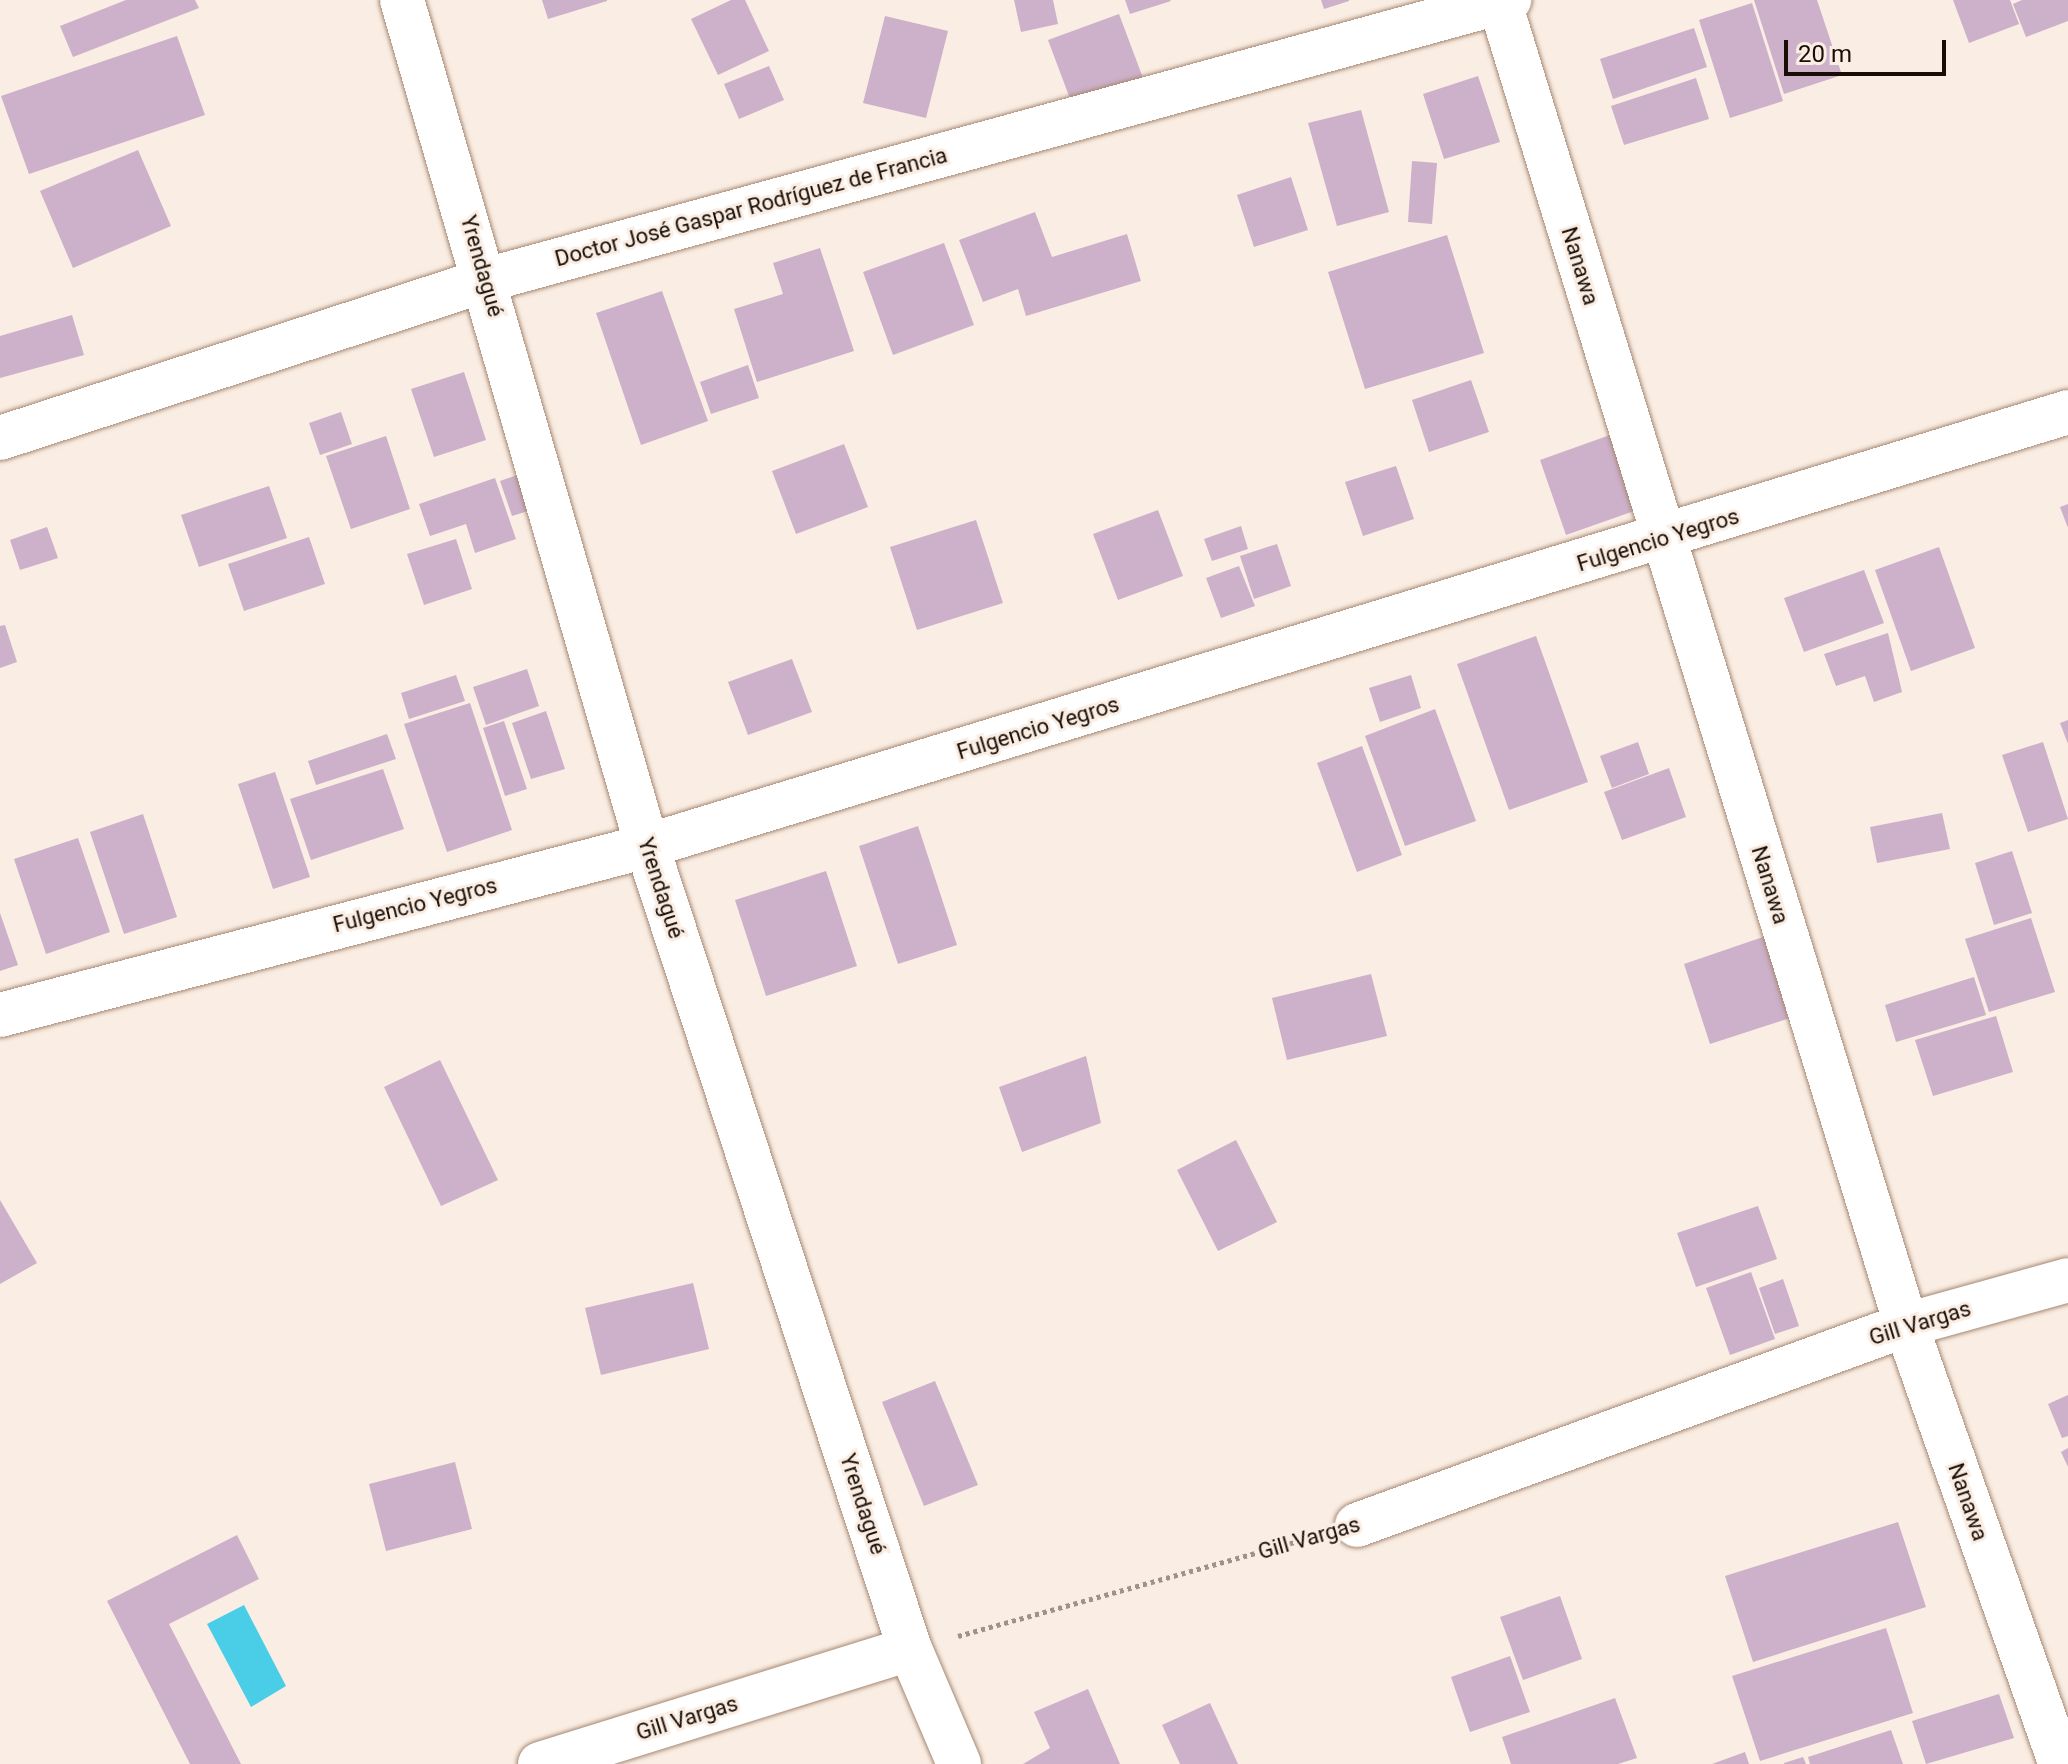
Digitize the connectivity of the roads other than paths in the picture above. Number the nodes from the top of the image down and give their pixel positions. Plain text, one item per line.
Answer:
1 (402, 0) edge
2 (1503, 1) edge
3 (486, 280) junction
4 (2068, 412) edge
5 (0, 438) edge
6 (1663, 539) junction
7 (647, 846) junction
8 (0, 1015) edge
9 (2068, 1280) edge
10 (1906, 1325) junction
11 (1357, 1525) road end
12 (910, 1649) junction
13 (540, 1764) edge
14 (959, 1764) edge
15 (2061, 1764) edge

1 - 3 street, Yrendagué
2 - 3 street, Doctor José Gaspar Rodríguez de Francia
2 - 6 street, Nanawa
3 - 5 street, Doctor José Gaspar Rodríguez de Francia
3 - 7 street, Yrendagué
4 - 6 street, Fulgencio Yegros
6 - 7 street, Fulgencio Yegros
6 - 10 street, Nanawa
7 - 8 street, Fulgencio Yegros
7 - 12 street, Yrendagué
9 - 10 street, Gill Vargas
10 - 11 street, Gill Vargas
10 - 15 street, Nanawa
12 - 13 street, Gill Vargas
12 - 14 street, Yrendagué

